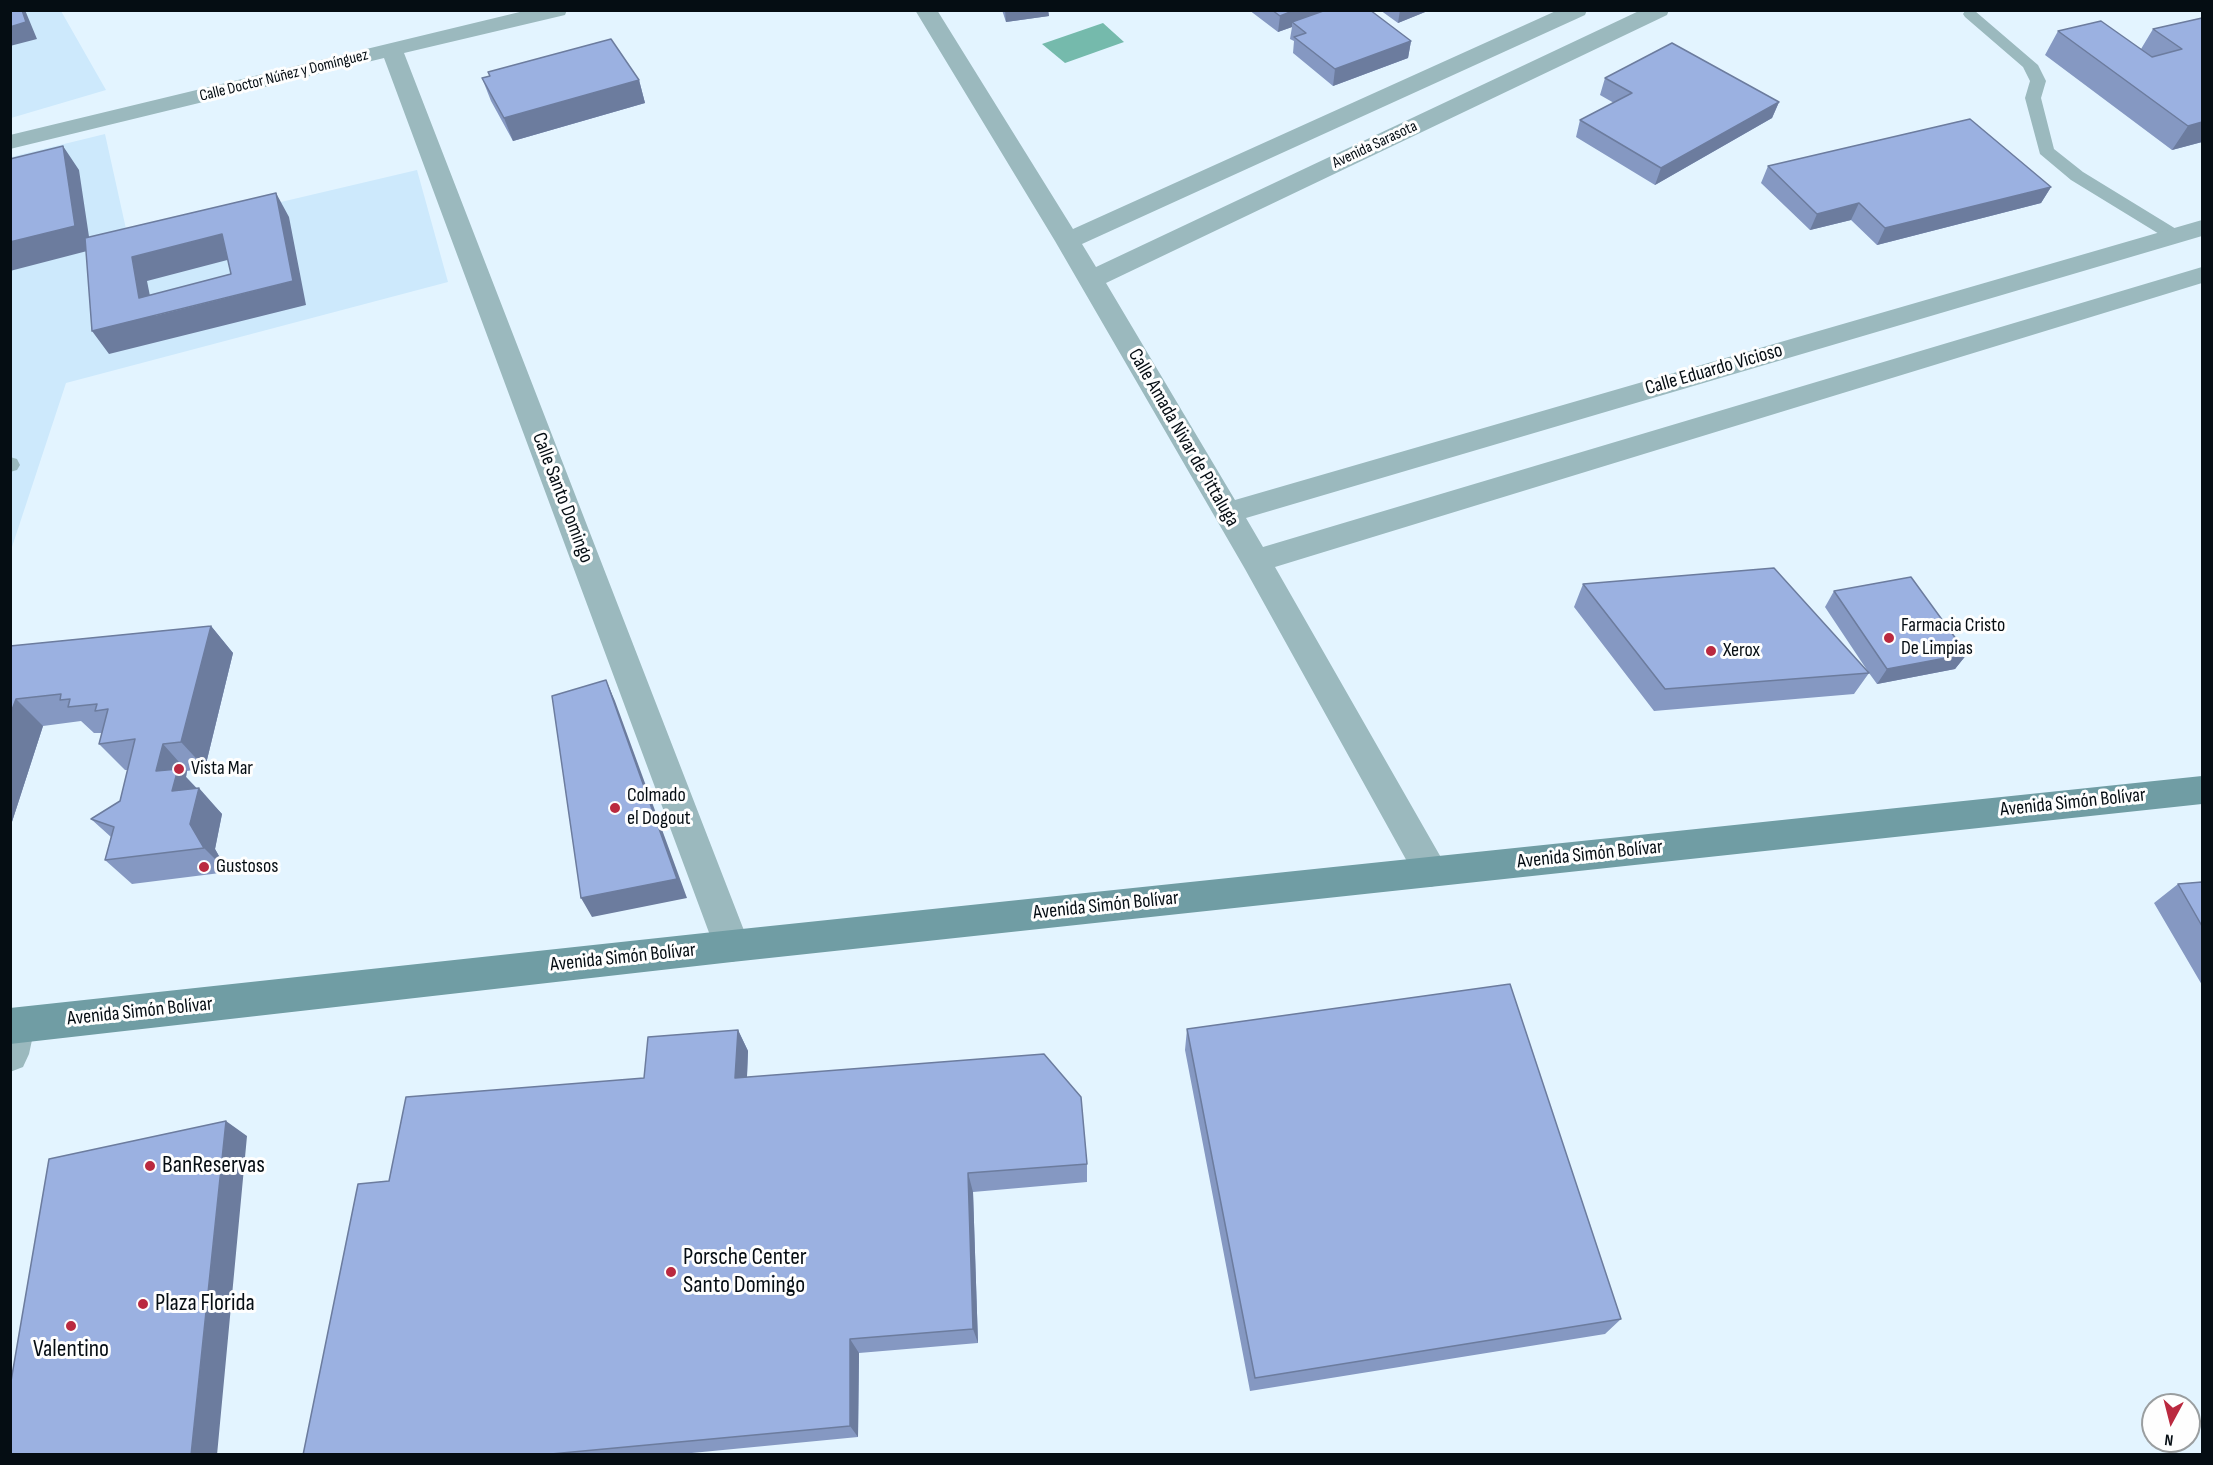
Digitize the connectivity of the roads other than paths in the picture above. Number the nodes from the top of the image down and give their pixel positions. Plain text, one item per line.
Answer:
1 (557, 10) edge
2 (926, 10) edge
3 (1577, 10) edge
4 (1659, 10) edge
5 (1970, 14) dead end
6 (392, 50) junction
7 (1350, 113) junction
8 (1388, 138) junction
9 (10, 142) edge
10 (2202, 228) edge
11 (2175, 236) junction
12 (1068, 241) junction
13 (2112, 254) junction
14 (2202, 274) edge
15 (1091, 280) junction
16 (2157, 288) junction
17 (1226, 513) junction
18 (1256, 561) junction
19 (2202, 790) edge
20 (1431, 872) junction
21 (732, 946) junction
22 (12, 1035) edge

1 - 6 street, Calle Doctor Núñez y Domínguez
2 - 12 street, Calle Amada Nivar de Pittaluga
3 - 7 street
4 - 8 street, Avenida Sarasota
5 - 11 lane
6 - 9 street, Calle Doctor Núñez y Domínguez
6 - 21 street, Calle Santo Domingo
7 - 8 street
7 - 12 street
8 - 15 street, Avenida Sarasota
10 - 11 street, Calle Eduardo Vicioso
11 - 13 street, Calle Eduardo Vicioso
12 - 15 street, Calle Amada Nivar de Pittaluga
13 - 16 street
13 - 17 street, Calle Eduardo Vicioso
14 - 16 street
15 - 17 street, Calle Amada Nivar de Pittaluga
16 - 18 street
17 - 18 street, Calle Amada Nivar de Pittaluga
18 - 20 street, Calle Amada Nivar de Pittaluga
19 - 20 main road, Avenida Simón Bolívar
20 - 21 main road, Avenida Simón Bolívar
21 - 22 main road, Avenida Simón Bolívar

